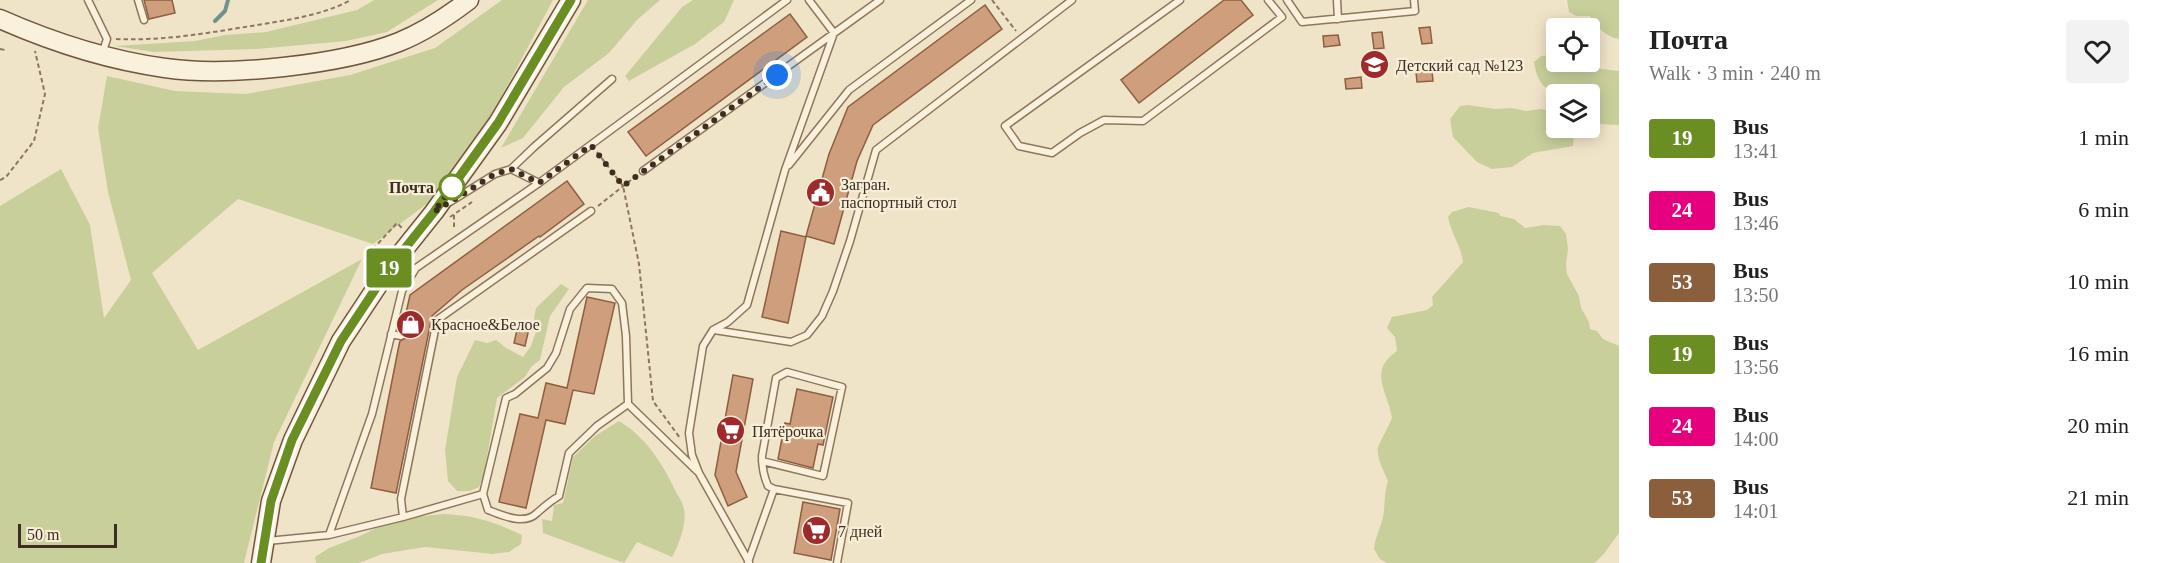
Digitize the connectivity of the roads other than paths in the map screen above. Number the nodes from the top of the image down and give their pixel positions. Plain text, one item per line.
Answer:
1 (88, 0) edge
2 (138, 0) edge
3 (469, 0) edge
4 (571, 0) edge
5 (787, 0) edge
6 (809, 0) edge
7 (880, 0) edge
8 (971, 0) edge
9 (1072, 0) edge
10 (1180, 0) edge
11 (1268, 0) edge
12 (1287, 0) edge
13 (1337, 0) edge
14 (1414, 0) edge
15 (0, 18) edge
16 (1338, 18) junction
17 (144, 20) dead end
18 (834, 33) junction
19 (105, 47) junction
20 (612, 80) dead end
21 (511, 169) junction
22 (785, 170) junction
23 (643, 171) road end
24 (539, 183) junction
25 (591, 211) road end
26 (434, 212) junction
27 (714, 330) junction
28 (392, 334) junction
29 (401, 336) dead end
30 (628, 404) junction
31 (762, 461) junction
32 (699, 473) junction
33 (774, 489) junction
34 (483, 494) junction
35 (403, 517) junction
36 (329, 535) junction
37 (266, 541) junction
38 (748, 562) edge
39 (261, 563) edge
40 (756, 563) edge
41 (837, 563) edge

1 - 19 lane
2 - 17 lane
3 - 19 street
4 - 26 street
5 - 24 lane
6 - 18 lane
7 - 18 lane
8 - 22 lane
9 - 27 lane
10 - 11 lane
12 - 16 lane
13 - 16 lane
14 - 16 lane
15 - 19 street
18 - 22 lane
18 - 23 lane
20 - 21 lane
21 - 24 lane
21 - 26 lane
22 - 27 lane
24 - 28 lane
25 - 35 lane
26 - 37 street
27 - 32 lane
28 - 29 lane
28 - 36 lane
30 - 32 lane
30 - 34 lane
30 - 34 lane
31 - 31 lane
31 - 33 lane
32 - 38 lane
33 - 38 lane
33 - 41 lane
34 - 35 lane
35 - 36 lane
36 - 37 lane
37 - 39 street
38 - 40 lane

